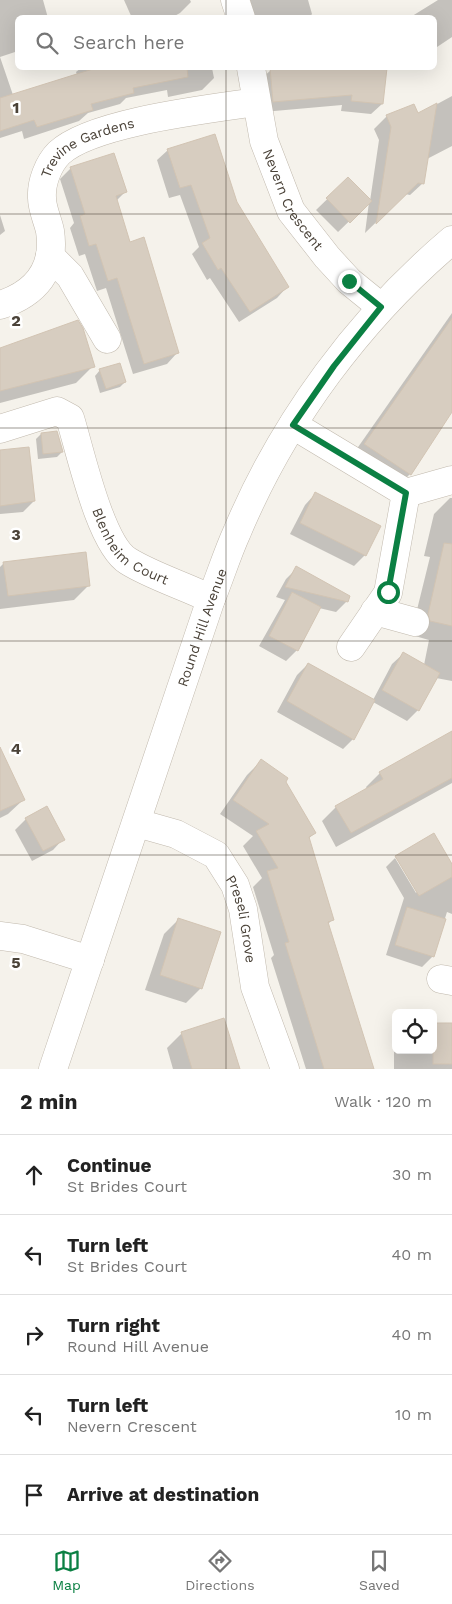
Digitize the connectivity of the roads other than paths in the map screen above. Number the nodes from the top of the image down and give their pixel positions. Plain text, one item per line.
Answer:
1 (235, 0) edge
2 (240, 15) edge
3 (251, 70) edge
4 (256, 102) junction
5 (452, 240) edge
6 (50, 256) junction
7 (0, 305) edge
8 (381, 307) junction
9 (107, 338) dead end
10 (293, 425) junction
11 (0, 429) edge
12 (452, 480) edge
13 (406, 493) junction
14 (211, 599) junction
15 (375, 611) junction
16 (415, 622) dead end
17 (351, 647) dead end
18 (137, 823) junction
19 (0, 936) edge
20 (90, 960) junction
21 (53, 1069) edge
22 (285, 1069) edge

1 - 2 street
3 - 4 street, Nevern Crescent
4 - 6 street, Trevine Gardens
4 - 8 street, Nevern Crescent
5 - 8 street, Round Hill Avenue
6 - 7 street, Trevine Gardens
6 - 9 street
8 - 10 street, Round Hill Avenue
10 - 13 street
10 - 14 street, Round Hill Avenue
11 - 14 street, Blenheim Court
12 - 13 street
13 - 15 street
14 - 18 street, Round Hill Avenue
15 - 16 street
15 - 17 street
18 - 20 street, Round Hill Avenue
18 - 22 street, Preseli Grove
19 - 20 street
20 - 21 street, Round Hill Avenue

